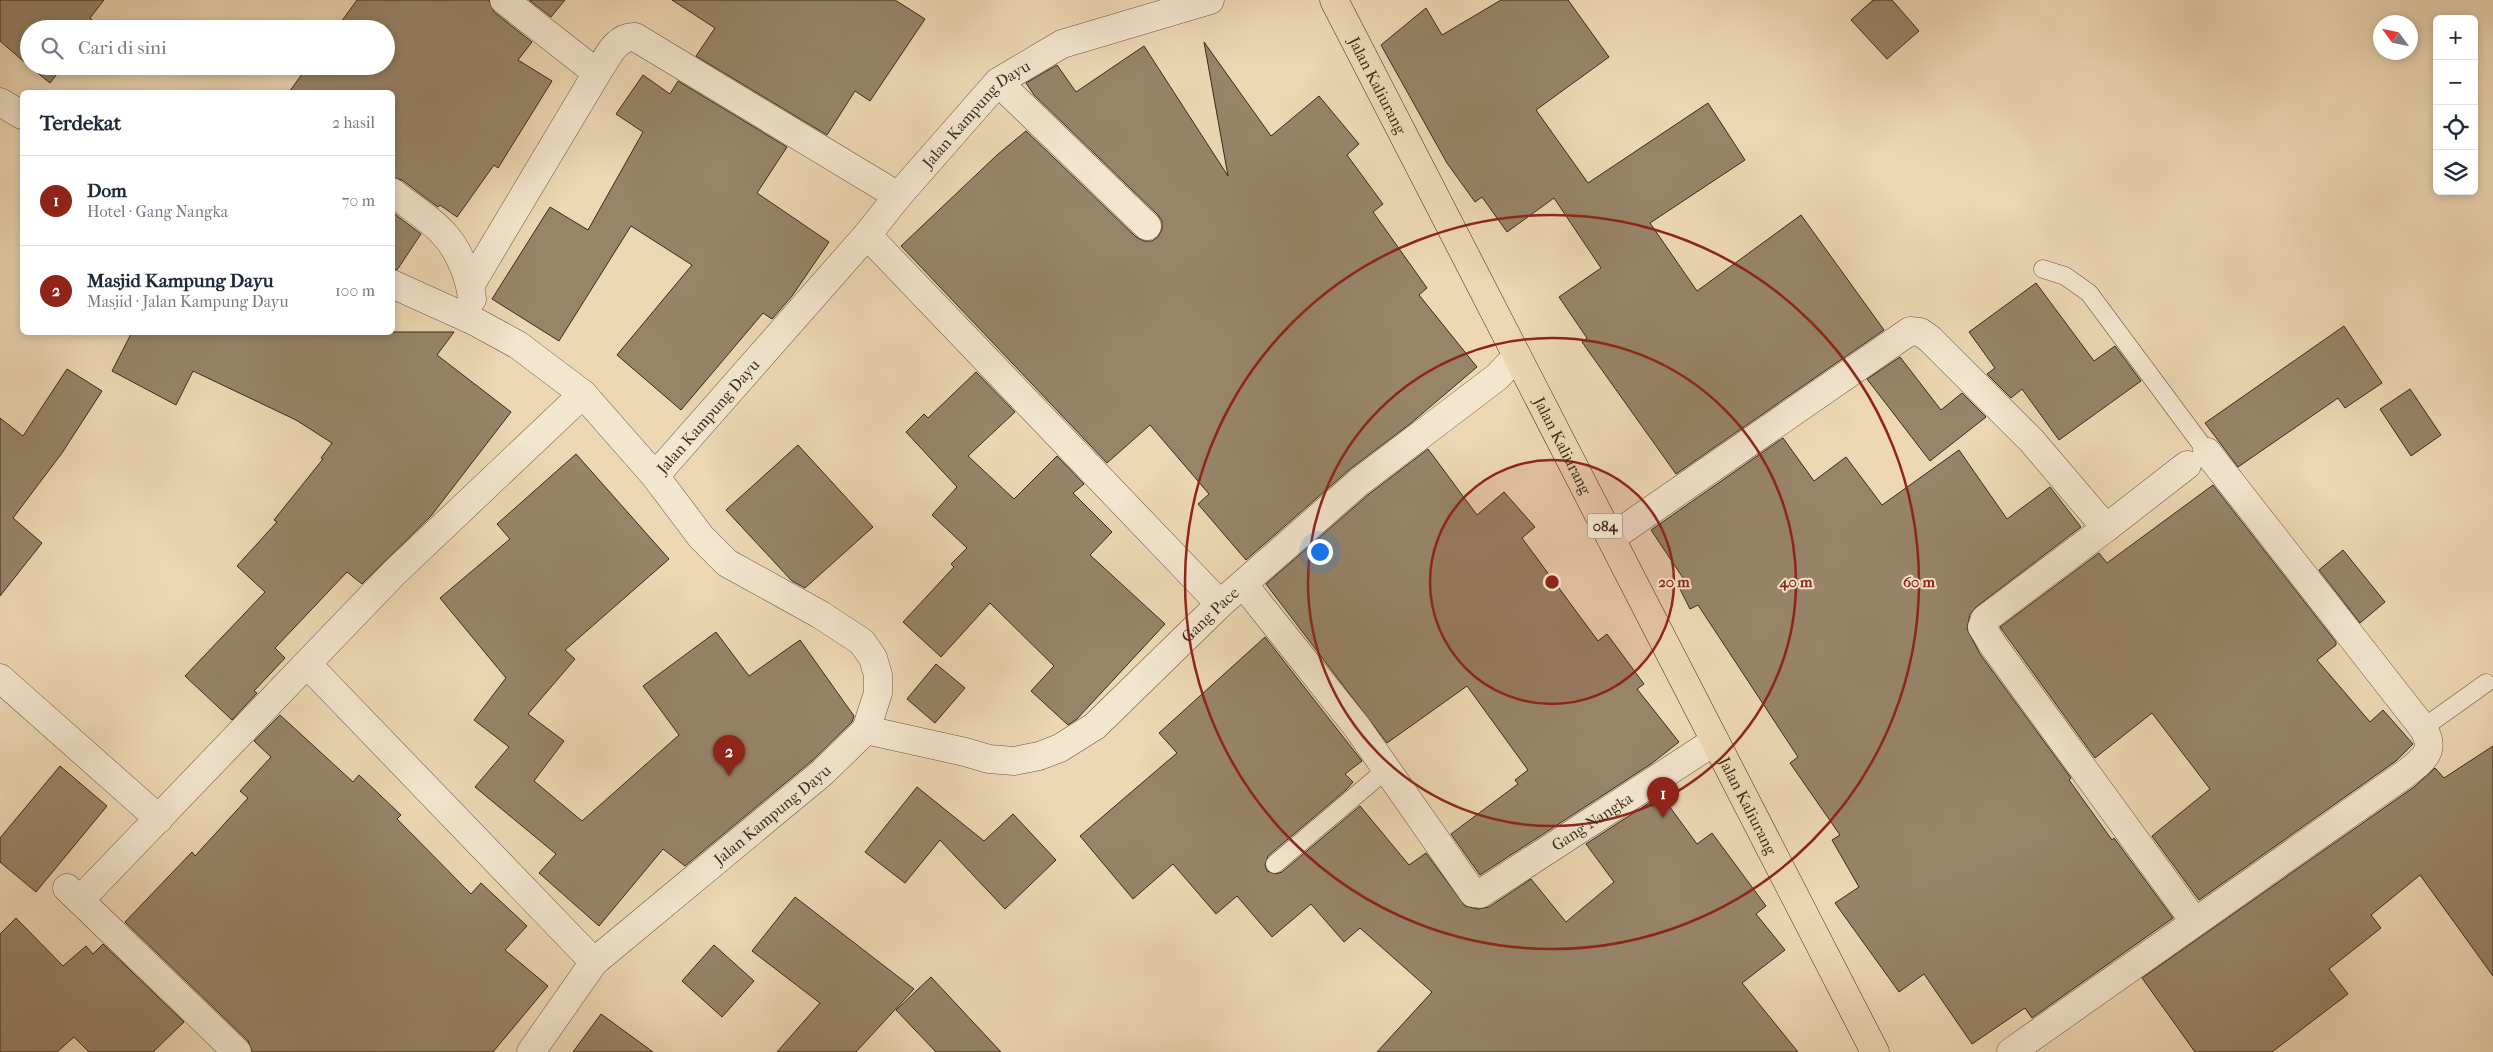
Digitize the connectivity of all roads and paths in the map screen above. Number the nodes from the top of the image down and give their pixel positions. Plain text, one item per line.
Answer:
1 (504, 0) edge
2 (1210, 0) edge
3 (1334, 0) edge
4 (597, 73) junction
5 (998, 82) junction
6 (0, 102) edge
7 (20, 114) edge
8 (395, 194) edge
9 (898, 196) junction
10 (1146, 226) dead end
11 (867, 235) junction
12 (2043, 269) dead end
13 (471, 284) junction
14 (395, 285) edge
15 (474, 321) junction
16 (1517, 356) junction
17 (583, 394) junction
18 (2197, 458) junction
19 (655, 476) junction
20 (2106, 528) junction
21 (1611, 538) junction
22 (1243, 584) junction
23 (1220, 604) junction
24 (308, 665) junction
25 (0, 678) edge
26 (2486, 683) dead end
27 (2423, 728) junction
28 (866, 730) junction
29 (1715, 741) junction
30 (1388, 769) junction
31 (159, 819) junction
32 (1275, 864) dead end
33 (2195, 922) junction
34 (594, 962) junction
35 (237, 1052) edge
36 (531, 1052) edge
37 (1875, 1052) edge
38 (2011, 1052) edge

1 - 4 street
2 - 5 street, Jalan Kampung Dayu
3 - 16 main road, Jalan Kaliurang / 084
4 - 9 street
4 - 13 street
5 - 9 street, Jalan Kampung Dayu
5 - 10 street
6 - 7 street
8 - 13 street
9 - 11 street, Jalan Kampung Dayu
11 - 19 street, Jalan Kampung Dayu
11 - 23 street
12 - 18 lane
13 - 15 street
14 - 15 street
15 - 17 street
16 - 21 main road, Jalan Kaliurang / 084
16 - 22 street, Gang Pace
17 - 19 street
17 - 24 street
18 - 20 street
18 - 27 street
19 - 28 street, Jalan Kampung Dayu
20 - 21 street
20 - 33 street
21 - 29 main road, Jalan Kaliurang / 084
22 - 23 street, Gang Pace
22 - 30 street
23 - 28 street, Gang Pace
24 - 31 street
24 - 34 street
25 - 31 street
26 - 27 lane
27 - 33 street
28 - 34 street, Jalan Kampung Dayu
29 - 30 street, Gang Nangka
29 - 37 main road, Jalan Kaliurang / 084
30 - 32 lane
31 - 35 street
33 - 38 street
34 - 36 street, Jalan Kampung Dayu

